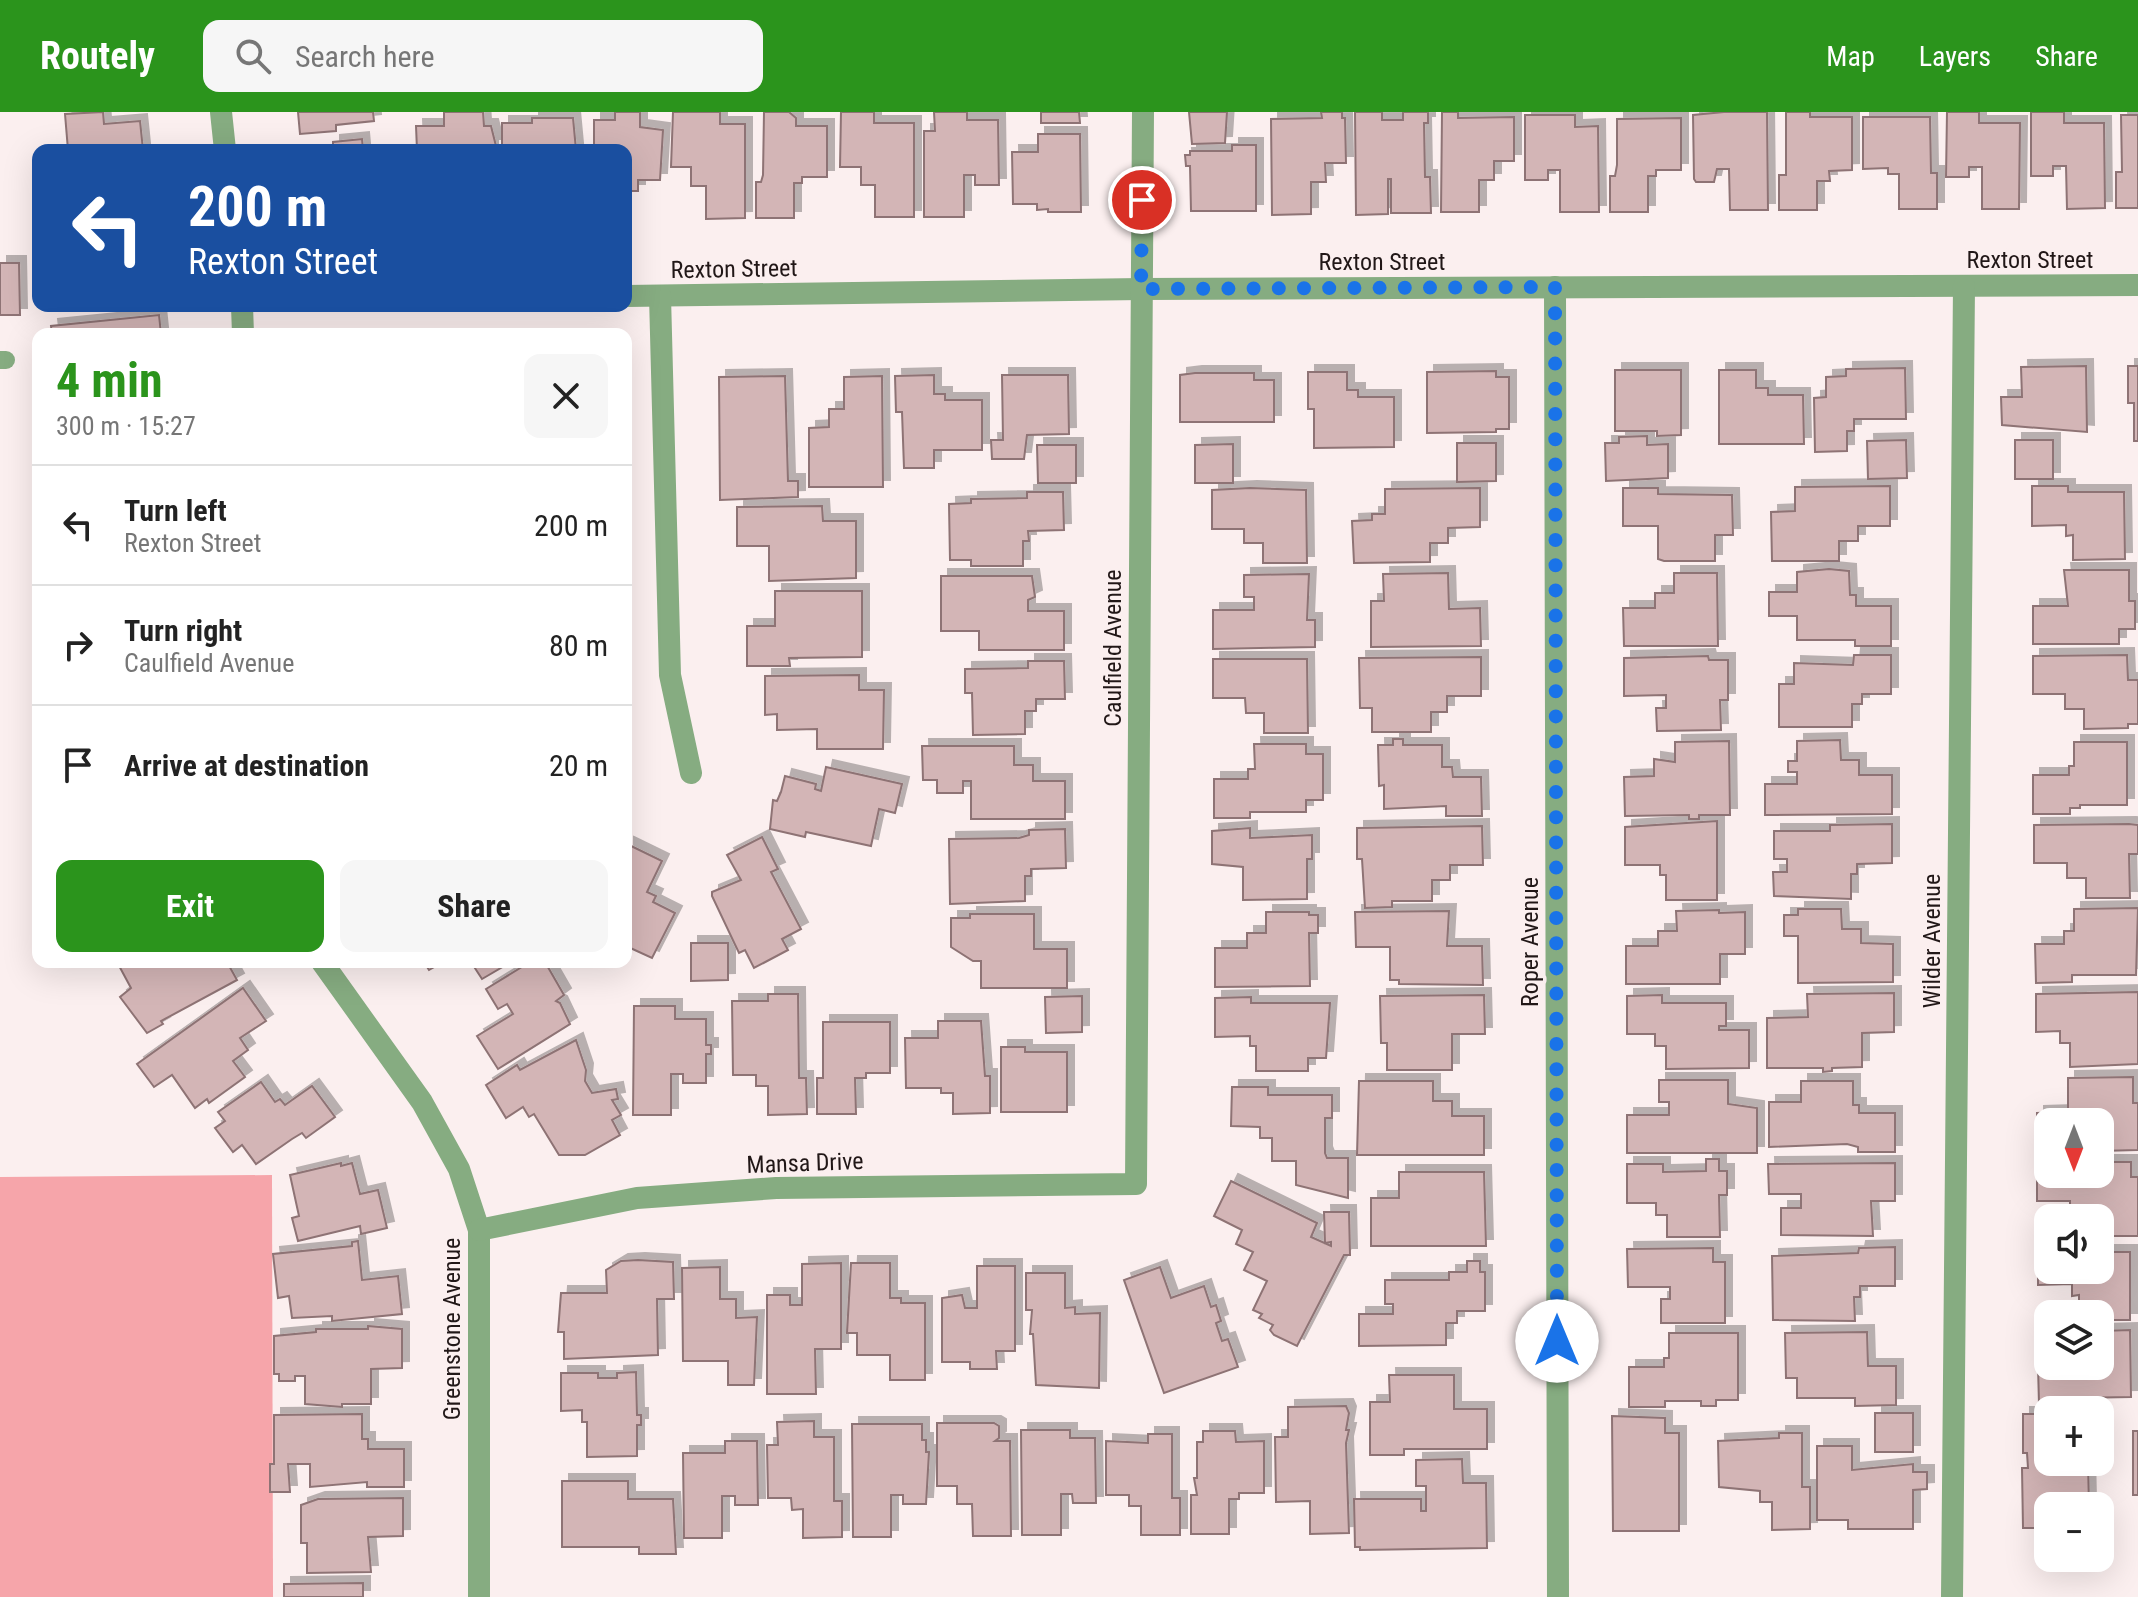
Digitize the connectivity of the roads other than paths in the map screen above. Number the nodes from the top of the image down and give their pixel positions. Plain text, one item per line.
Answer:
1 (221, 112) edge
2 (1143, 112) edge
3 (224, 144) edge
4 (2138, 285) edge
5 (1964, 286) junction
6 (1555, 287) junction
7 (1141, 289) junction
8 (632, 296) edge
9 (660, 296) junction
10 (691, 773) dead end
11 (326, 968) edge
12 (1136, 1184) joint
13 (479, 1230) junction
14 (479, 1597) edge
15 (1558, 1597) edge
16 (1952, 1597) edge

1 - 3 street
2 - 7 street, Caulfield Avenue
4 - 5 street, Rexton Street
5 - 6 street, Rexton Street
5 - 16 street, Wilder Avenue
6 - 7 street, Rexton Street
6 - 15 street, Roper Avenue
7 - 9 street, Rexton Street
7 - 12 street, Caulfield Avenue
8 - 9 street, Rexton Street
9 - 10 street
11 - 13 street, Greenstone Avenue
12 - 13 street, Mansa Drive
13 - 14 street, Greenstone Avenue

